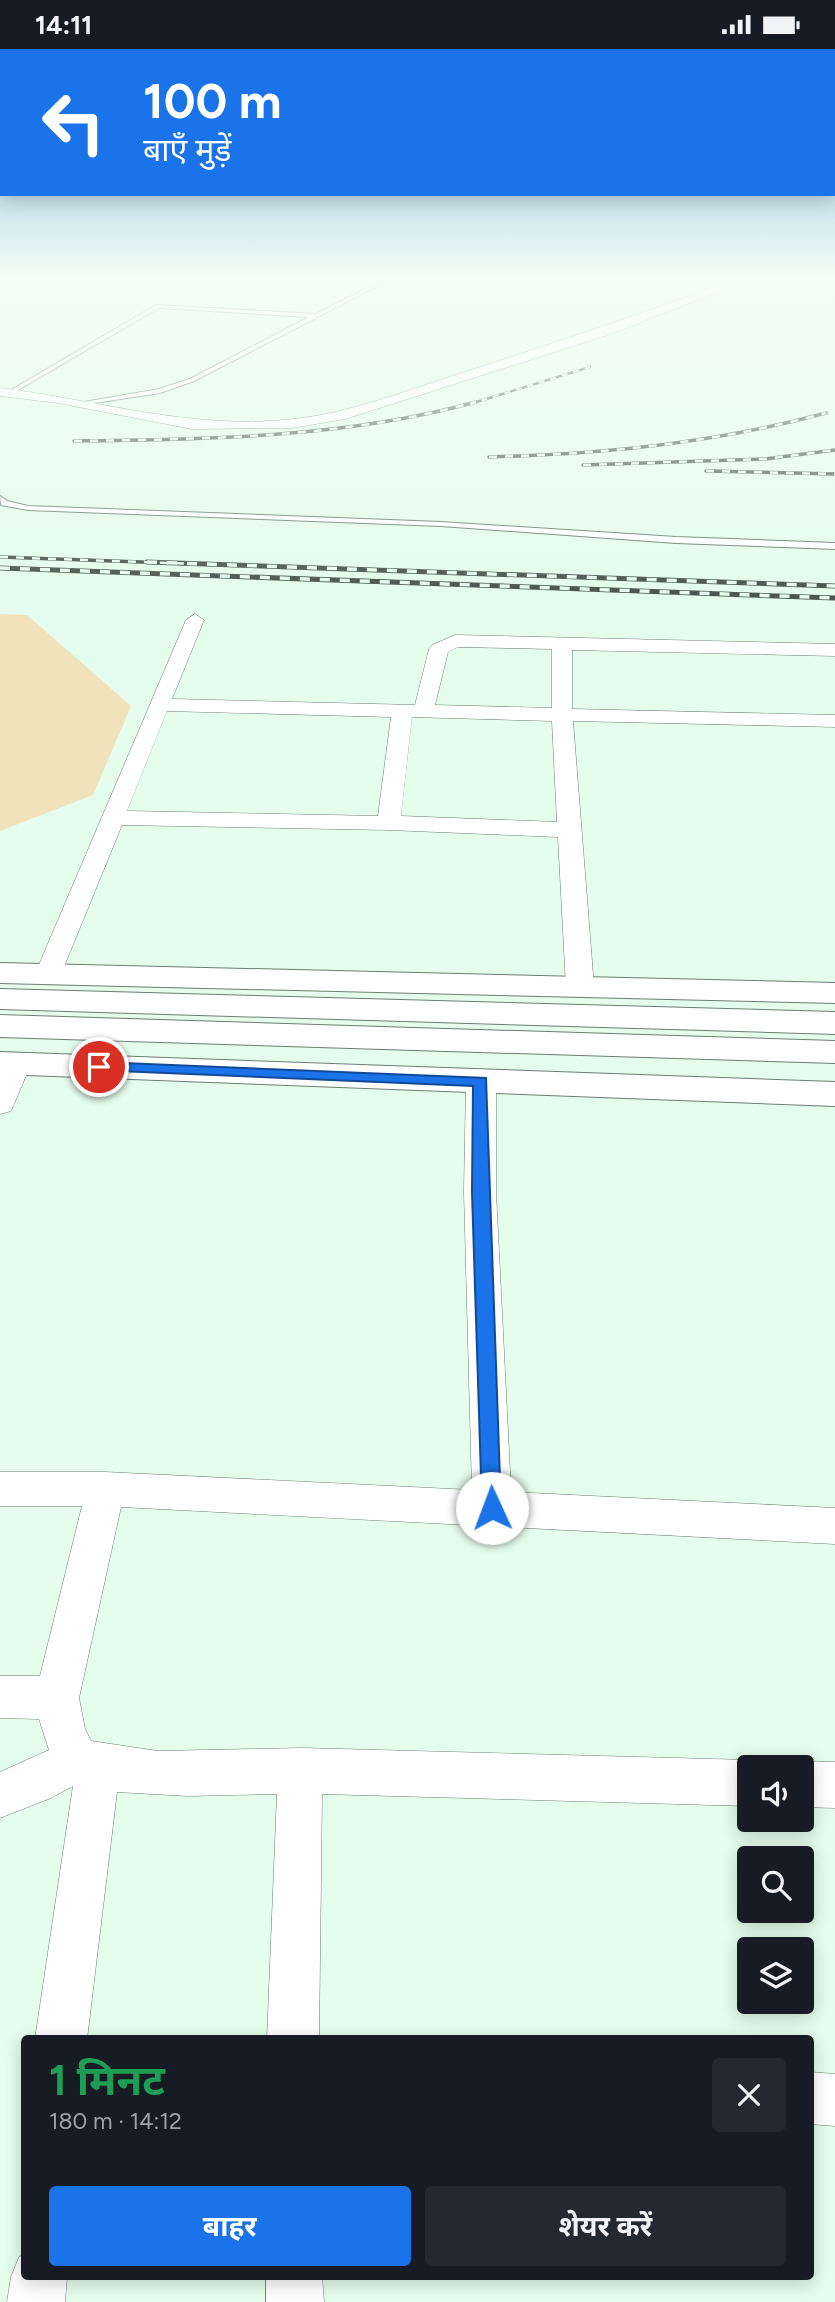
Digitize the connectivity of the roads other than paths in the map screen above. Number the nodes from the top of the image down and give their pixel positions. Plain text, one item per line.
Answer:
1 (23, 382) edge
2 (186, 382) edge
3 (448, 382) edge
4 (4, 393) edge
5 (81, 403) junction
6 (0, 498) edge
7 (835, 546) edge
8 (195, 620) dead end
9 (562, 642) junction
10 (835, 650) edge
11 (160, 705) junction
12 (413, 712) junction
13 (562, 716) junction
14 (835, 721) edge
15 (113, 818) junction
16 (389, 823) junction
17 (569, 830) junction
18 (0, 973) edge
19 (48, 974) junction
20 (580, 987) junction
21 (835, 993) edge
22 (0, 999) edge
23 (835, 1023) edge
24 (0, 1026) edge
25 (835, 1052) edge
26 (8, 1063) edge
27 (481, 1082) junction
28 (835, 1094) edge
29 (0, 1104) edge
30 (0, 1489) edge
31 (105, 1489) junction
32 (492, 1508) junction
33 (835, 1526) edge
34 (0, 1697) edge
35 (57, 1698) junction
36 (87, 1764) junction
37 (300, 1771) junction
38 (737, 1783) edge
39 (814, 1784) edge
40 (835, 1785) edge
41 (0, 1795) edge
42 (61, 2035) edge
43 (293, 2035) edge
44 (814, 2098) edge
45 (835, 2100) edge
46 (39, 2280) edge
47 (294, 2280) edge
48 (36, 2302) edge
49 (295, 2302) edge

1 - 4 lane
2 - 5 lane
3 - 5 street
4 - 5 street
6 - 7 lane
8 - 11 street
9 - 10 street
9 - 12 street
9 - 13 street
11 - 12 street
11 - 15 street
12 - 13 street
12 - 16 street
13 - 14 street
13 - 17 street
15 - 16 street
15 - 19 street
16 - 17 street
17 - 20 street
18 - 19 main road
19 - 20 main road
20 - 21 main road
22 - 23 main road
24 - 25 main road
26 - 27 main road
26 - 29 street
27 - 28 main road
27 - 32 street
30 - 31 street
31 - 32 street
31 - 35 street
32 - 33 street
34 - 35 street
35 - 36 street
36 - 37 street
36 - 41 street
36 - 42 street
37 - 38 street
37 - 43 street
39 - 40 street
44 - 45 street
46 - 48 street
47 - 49 street

